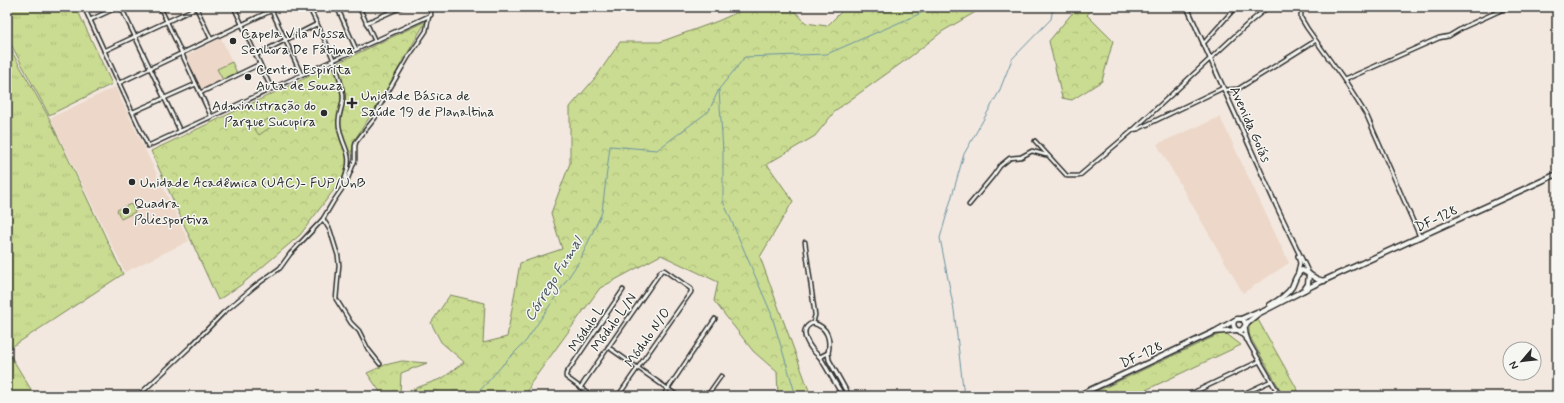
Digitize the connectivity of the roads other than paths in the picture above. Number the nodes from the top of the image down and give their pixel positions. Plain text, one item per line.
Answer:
1 (84, 7) edge
2 (118, 7) edge
3 (122, 7) edge
4 (160, 7) edge
5 (197, 7) edge
6 (234, 7) edge
7 (279, 7) edge
8 (309, 7) edge
9 (337, 7) edge
10 (359, 7) edge
11 (402, 7) edge
12 (430, 7) edge
13 (1187, 7) edge
14 (1268, 7) edge
15 (1301, 7) edge
16 (1508, 7) edge
17 (1235, 8) dead end
18 (271, 9) edge
19 (430, 15) junction
20 (90, 20) junction
21 (166, 22) junction
22 (366, 23) junction
23 (242, 24) junction
24 (317, 24) junction
25 (136, 36) junction
26 (211, 39) junction
27 (286, 40) junction
28 (1315, 40) junction
29 (375, 41) junction
30 (1203, 44) junction
31 (356, 49) junction
32 (104, 51) junction
33 (181, 53) junction
34 (256, 55) junction
35 (333, 59) junction
36 (1210, 60) junction
37 (260, 64) junction
38 (150, 68) junction
39 (302, 74) junction
40 (1344, 80) junction
41 (119, 82) junction
42 (196, 84) junction
43 (271, 88) junction
44 (1223, 89) junction
45 (200, 93) junction
46 (164, 98) junction
47 (132, 112) junction
48 (211, 116) junction
49 (180, 131) junction
50 (1132, 131) junction
51 (1035, 141) dead end
52 (1046, 155) junction
53 (1557, 174) edge
54 (346, 183) junction
55 (969, 205) dead end
56 (324, 219) junction
57 (1420, 238) junction
58 (805, 242) dead end
59 (1297, 250) junction
60 (664, 270) joint
61 (1298, 273) junction
62 (1309, 274) junction
63 (1324, 281) junction
64 (1292, 287) junction
65 (624, 290) dead end
66 (1300, 293) junction
67 (715, 319) dead end
68 (1241, 319) junction
69 (1234, 321) junction
70 (813, 322) junction
71 (1245, 326) junction
72 (1238, 330) junction
73 (1214, 332) junction
74 (1249, 343) junction
75 (608, 347) junction
76 (828, 354) junction
77 (820, 357) junction
78 (1260, 361) junction
79 (380, 364) dead end
80 (638, 368) junction
81 (721, 376) dead end
82 (1272, 381) junction
83 (580, 388) junction
84 (668, 389) junction
85 (847, 392) junction
86 (843, 395) edge
87 (138, 396) edge
88 (592, 396) edge
89 (618, 396) edge
90 (663, 396) edge
91 (678, 396) edge
92 (707, 396) edge
93 (849, 396) edge
94 (1077, 396) edge
95 (1186, 396) edge
96 (1239, 396) edge
97 (1280, 396) edge

1 - 20 street
2 - 20 street
3 - 25 street
4 - 21 street
5 - 21 street
5 - 26 street
6 - 23 street
7 - 18 street
8 - 24 street
9 - 31 street
10 - 22 street
11 - 22 street
12 - 19 street
13 - 30 street, Avenida Goiás
14 - 36 street
15 - 28 street
16 - 40 street
17 - 30 street
18 - 23 street
18 - 27 street
19 - 29 street
19 - 54 street
20 - 32 street
21 - 25 street
21 - 33 street
22 - 29 street
23 - 26 street
23 - 34 street
24 - 27 street
24 - 35 street
25 - 32 street
25 - 38 street
26 - 33 street
27 - 34 street
27 - 39 street
28 - 40 street
28 - 44 street
29 - 31 street
30 - 36 street, Avenida Goiás
31 - 35 street
32 - 41 street
33 - 38 street
33 - 42 street
34 - 37 street
35 - 39 street
35 - 54 street
36 - 44 street, Avenida Goiás
36 - 50 street
37 - 43 street
37 - 45 street
38 - 41 street
38 - 46 street
39 - 43 street
40 - 57 street
41 - 47 street
42 - 45 street
42 - 46 street
43 - 48 street
44 - 50 street
44 - 59 street, Avenida Goiás
45 - 48 street
46 - 47 street
46 - 49 street
47 - 49 street
48 - 49 street
50 - 52 street
51 - 52 street
52 - 55 street
53 - 57 main road, DF-128 / DF-128
54 - 56 street
56 - 79 street
56 - 87 street
57 - 63 main road, DF-128 / DF-128
58 - 70 street
59 - 61 street, Avenida Goiás
59 - 62 street, Avenida Goiás
60 - 75 street, Módulo L/N
60 - 80 street, Módulo N/O
61 - 62 main road
61 - 64 main road, DF-128
62 - 63 main road
62 - 66 main road
63 - 66 main road, DF-128 / DF-128
64 - 66 main road
64 - 68 main road, DF-128
65 - 83 street, Módulo L
66 - 71 main road, DF-128 / DF-128
67 - 84 street
68 - 69 main road, DF-128
68 - 71 main road
69 - 72 main road
69 - 73 main road, DF-128 / DF-128
70 - 76 street
70 - 77 street
71 - 72 main road, DF-128
71 - 74 street
72 - 73 main road, DF-128 / DF-128
72 - 74 street
73 - 94 main road, DF-128 / DF-128
74 - 78 street
75 - 80 street
75 - 83 street, Módulo L/N
76 - 77 street
76 - 85 street
77 - 86 street
78 - 82 street
78 - 95 street
80 - 84 street
80 - 89 street, Módulo N/O
81 - 92 street
82 - 96 street
82 - 97 street
83 - 88 street
84 - 90 street
84 - 91 street
85 - 86 street
85 - 93 street

